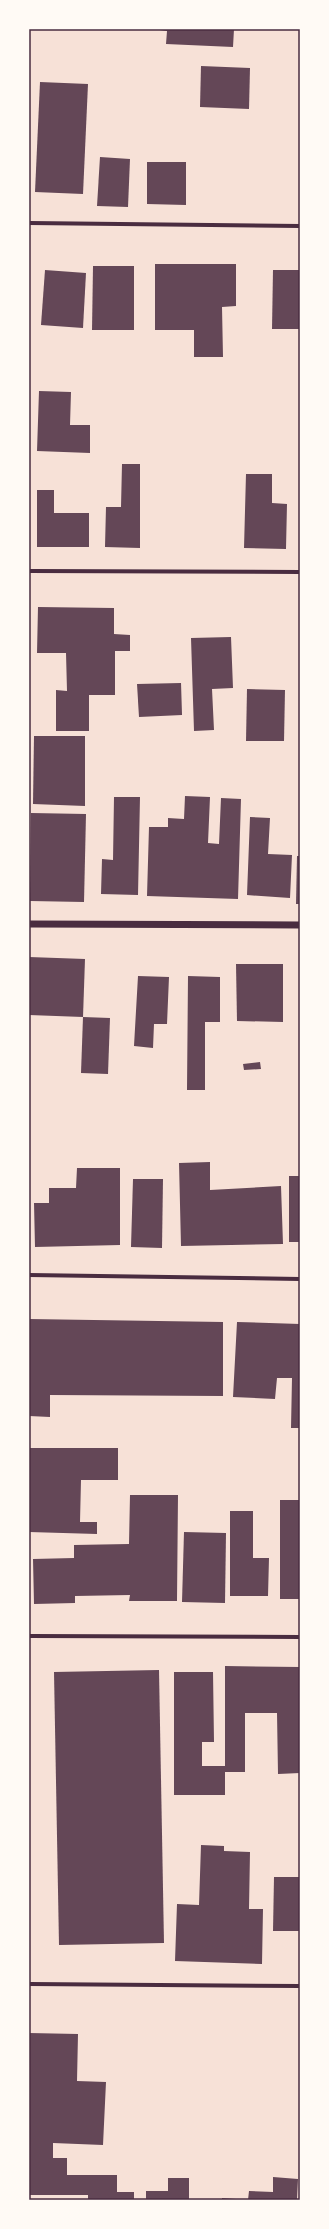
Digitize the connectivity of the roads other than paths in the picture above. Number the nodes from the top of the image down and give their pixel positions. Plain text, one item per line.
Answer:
1 (29, 223) edge
2 (300, 226) edge
3 (29, 571) edge
4 (300, 572) edge
5 (29, 924) edge
6 (300, 925) edge
7 (29, 1276) edge
8 (300, 1279) edge
9 (29, 1636) edge
10 (300, 1637) edge
11 (29, 1984) edge
12 (300, 1986) edge

1 - 2 street
3 - 4 street
5 - 6 street
7 - 8 street
9 - 10 street
11 - 12 street

